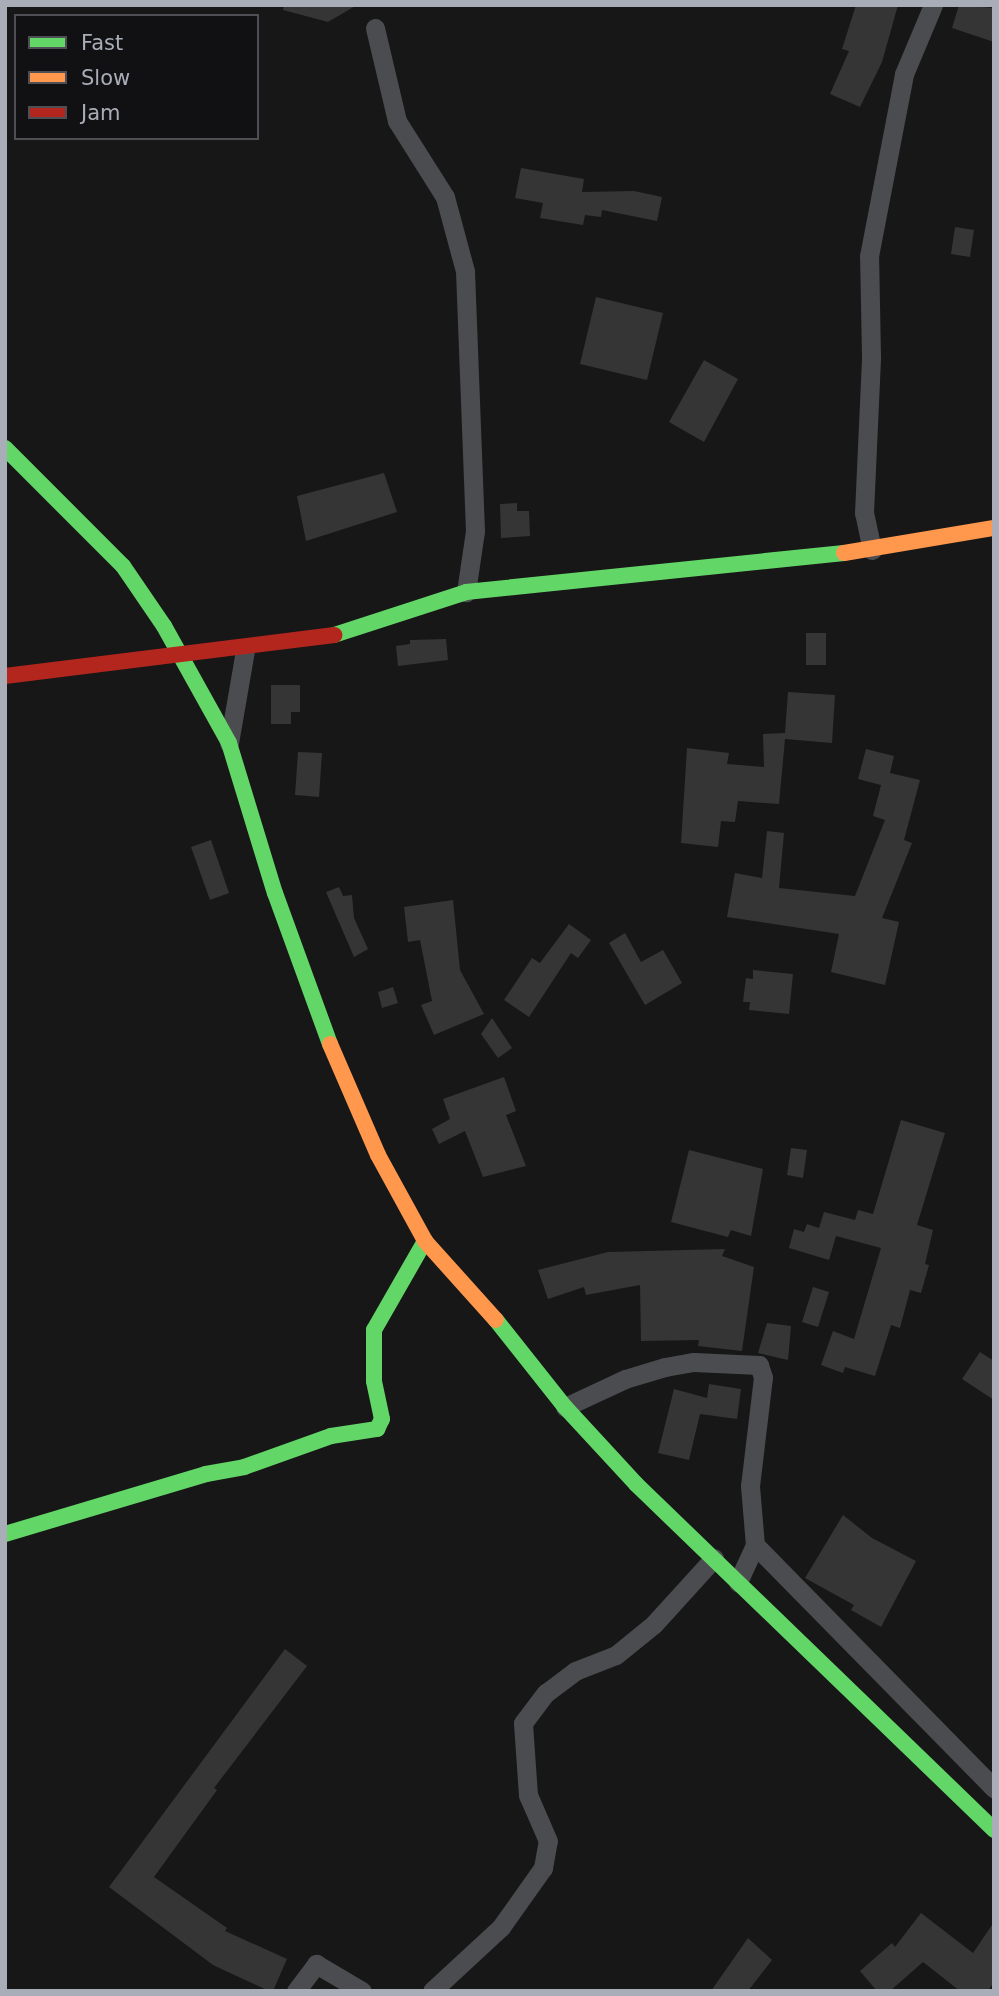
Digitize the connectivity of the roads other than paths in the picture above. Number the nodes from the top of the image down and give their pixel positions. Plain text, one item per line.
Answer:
1 (933, 5) edge
2 (375, 28) dead end
3 (5, 448) edge
4 (994, 528) edge
5 (872, 550) junction
6 (466, 592) junction
7 (246, 650) junction
8 (178, 659) junction
9 (5, 676) edge
10 (229, 743) junction
11 (425, 1241) junction
12 (565, 1407) junction
13 (5, 1534) edge
14 (755, 1545) junction
15 (714, 1558) junction
16 (738, 1582) junction
17 (994, 1788) edge
18 (994, 1830) edge
19 (296, 1991) edge
20 (362, 1991) edge
21 (432, 1991) edge

1 - 5 street
2 - 6 street
3 - 8 street
4 - 5 street
5 - 6 street
6 - 7 street
7 - 8 street
7 - 10 street
8 - 9 street
8 - 10 street
10 - 11 street
11 - 12 street
11 - 13 street
12 - 14 street
12 - 15 street
14 - 16 street
14 - 17 street
15 - 16 street
15 - 21 street
16 - 18 street
19 - 20 street

